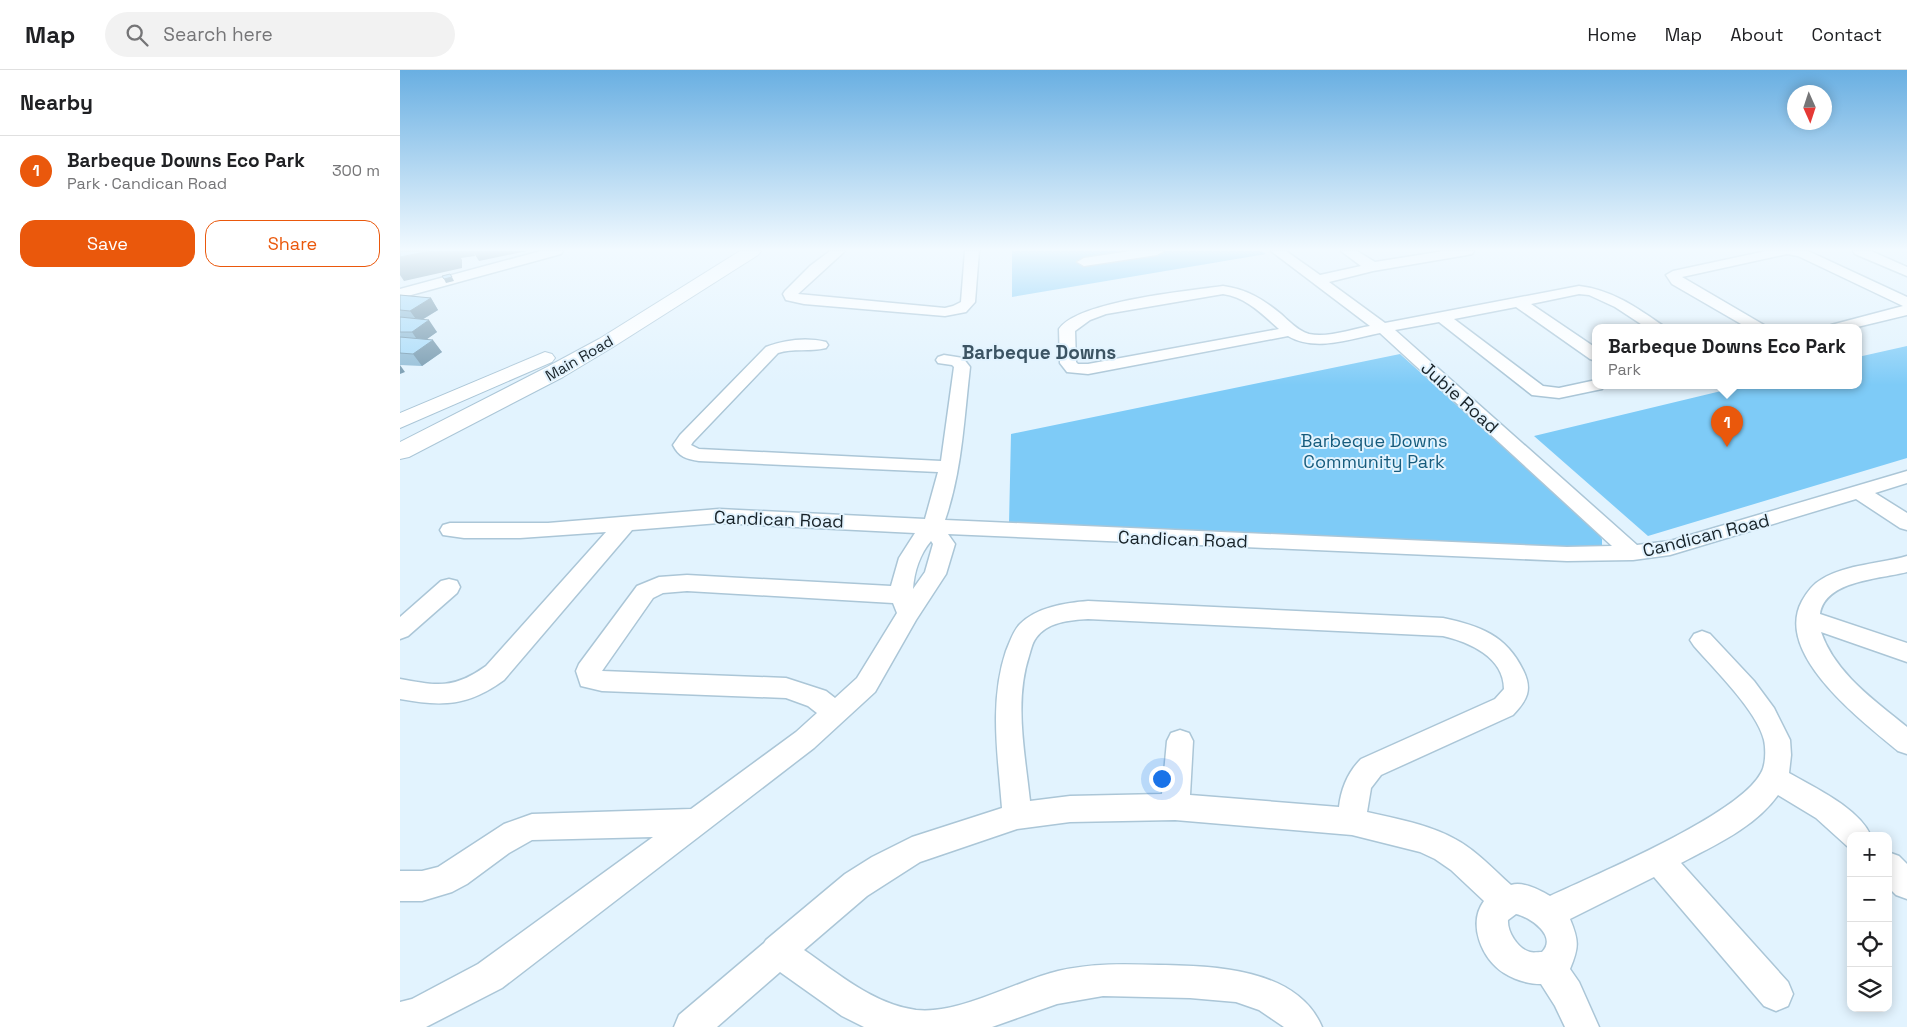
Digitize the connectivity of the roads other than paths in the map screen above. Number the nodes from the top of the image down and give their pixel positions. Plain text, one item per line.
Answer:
1 (663, 296) edge
2 (681, 296) edge
3 (791, 296) edge
4 (968, 296) edge
5 (1184, 296) edge
6 (1247, 296) edge
7 (1339, 296) edge
8 (1550, 296) edge
9 (1603, 296) edge
10 (1703, 296) edge
11 (1892, 296) edge
12 (1519, 302) junction
13 (1907, 303) edge
14 (1907, 310) edge
15 (1442, 317) junction
16 (1651, 324) edge
17 (1752, 324) edge
18 (1852, 324) edge
19 (1384, 328) junction
20 (1291, 331) junction
21 (820, 345) dead end
22 (1592, 353) edge
23 (944, 360) dead end
24 (1592, 386) edge
25 (400, 422) edge
26 (400, 452) edge
27 (948, 467) junction
28 (1907, 478) edge
29 (1859, 492) junction
30 (626, 523) junction
31 (1907, 523) edge
32 (932, 527) junction
33 (450, 530) dead end
34 (1633, 553) junction
35 (1907, 564) edge
36 (449, 587) dead end
37 (904, 605) junction
38 (1807, 618) junction
39 (400, 630) edge
40 (1702, 640) dead end
41 (1907, 653) edge
42 (400, 689) edge
43 (835, 712) junction
44 (1180, 741) dead end
45 (1907, 743) edge
46 (1774, 779) junction
47 (1175, 807) junction
48 (1017, 816) junction
49 (696, 822) junction
50 (1352, 822) junction
51 (1852, 832) edge
52 (1658, 860) junction
53 (1892, 870) edge
54 (1907, 884) edge
55 (400, 886) edge
56 (1506, 901) junction
57 (1548, 913) junction
58 (777, 952) junction
59 (1549, 967) junction
60 (1776, 994) dead end
61 (400, 1019) edge
62 (692, 1027) edge
63 (1305, 1027) edge
64 (1582, 1027) edge

1 - 25 street, Main Road
2 - 26 street, Main Road
3 - 4 street
5 - 20 street
6 - 20 street
7 - 19 street, Jubie Road
8 - 12 street
9 - 16 street
10 - 17 street
11 - 13 street
12 - 15 street
12 - 22 street
14 - 18 street
15 - 19 street
15 - 24 street
19 - 20 street
19 - 34 street, Jubie Road
21 - 27 street
23 - 27 street
27 - 32 street
28 - 29 street, Candican Road
29 - 31 street
29 - 34 street, Candican Road
30 - 32 street, Candican Road
30 - 33 street, Candican Road
30 - 42 street
32 - 34 street, Candican Road
32 - 37 street
32 - 37 street
35 - 38 street
36 - 39 street
37 - 43 street
37 - 43 street
38 - 41 street
38 - 45 street
40 - 46 street
43 - 49 street
44 - 47 street
46 - 51 street
46 - 52 street
47 - 48 street
47 - 50 street
48 - 50 street
48 - 58 street
49 - 55 street
49 - 61 street
50 - 56 street
52 - 57 street
52 - 60 street
53 - 54 street
56 - 57 street
56 - 59 street
57 - 59 street
58 - 62 street
58 - 63 street
59 - 64 street

